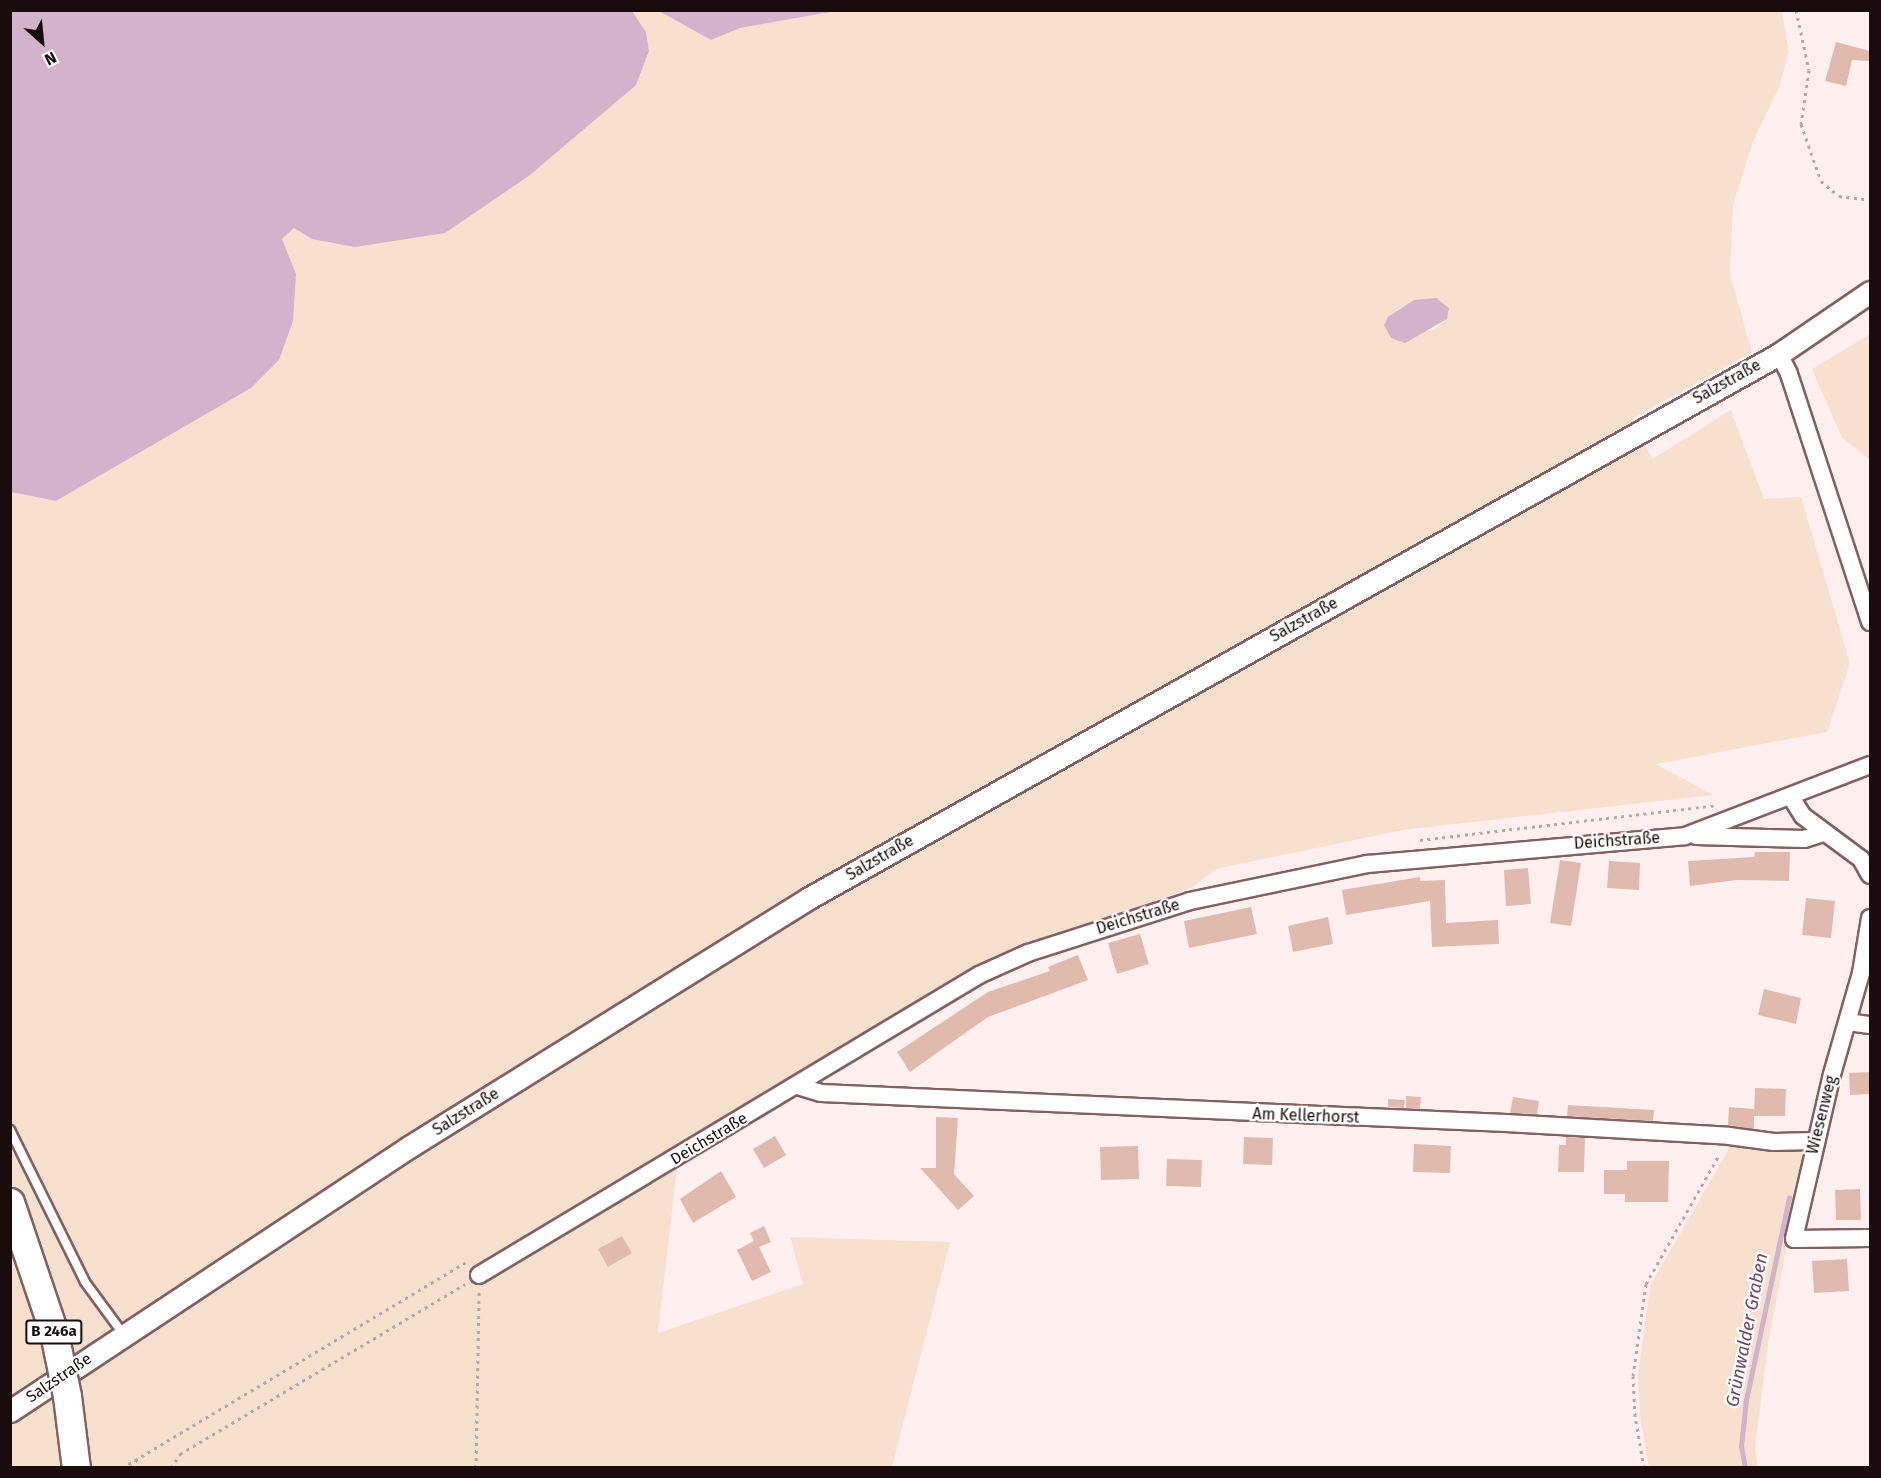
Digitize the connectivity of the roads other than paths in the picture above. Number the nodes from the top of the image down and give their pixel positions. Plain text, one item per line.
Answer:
1 (1870, 292) edge
2 (1779, 354) junction
3 (1870, 622) edge
4 (1870, 765) edge
5 (1791, 797) junction
6 (1824, 834) junction
7 (1685, 836) junction
8 (1870, 875) edge
9 (1870, 918) edge
10 (1848, 1022) junction
11 (1870, 1025) edge
12 (798, 1086) junction
13 (10, 1130) edge
14 (1815, 1141) junction
15 (10, 1202) edge
16 (1870, 1238) edge
17 (479, 1275) road end
18 (124, 1335) junction
19 (10, 1411) edge
20 (75, 1467) edge

1 - 2 street, Salzstraße
2 - 3 street, Salzstraße
2 - 18 street, Salzstraße
4 - 5 street, Deichstraße
5 - 6 street
5 - 7 street, Deichstraße
6 - 7 street
6 - 8 street
7 - 12 street, Deichstraße
9 - 10 street, Wiesenweg
10 - 11 street
10 - 14 street, Wiesenweg
12 - 14 street, Am Kellerhorst
12 - 17 street, Deichstraße
13 - 18 lane
14 - 16 street, Wiesenweg
15 - 20 main road, B 246a, bridge
18 - 19 street, Salzstraße

